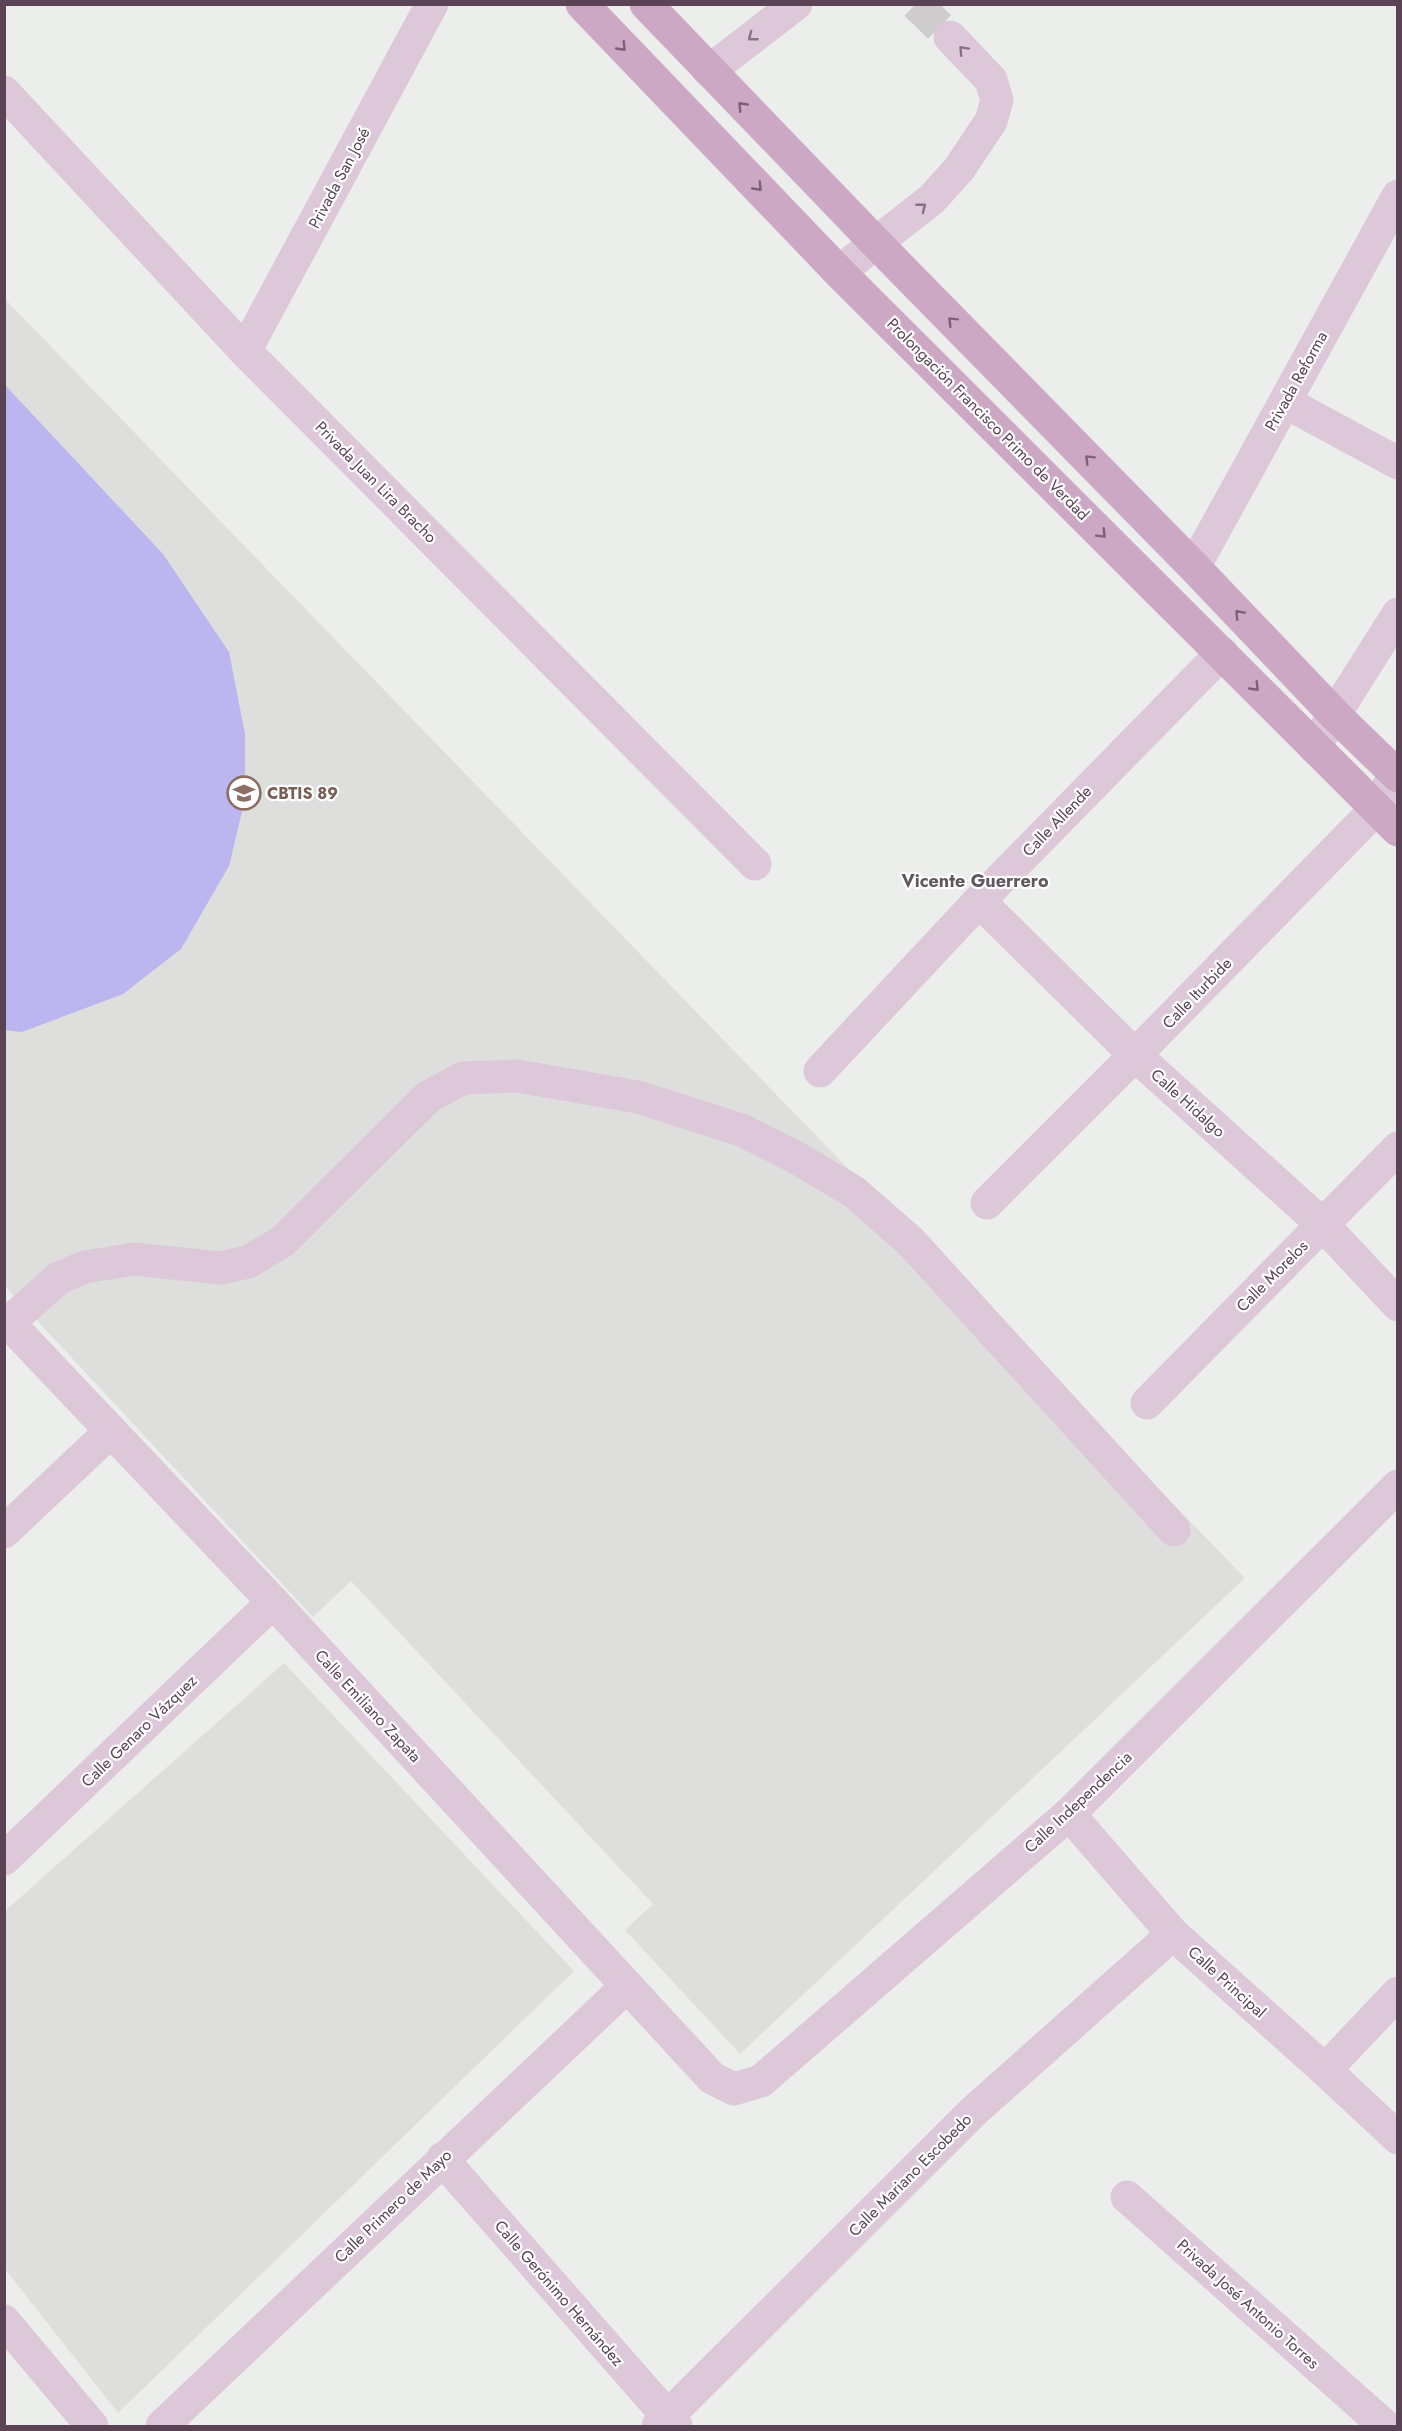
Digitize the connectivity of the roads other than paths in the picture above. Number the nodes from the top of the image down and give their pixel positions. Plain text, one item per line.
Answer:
1 (432, 4) edge
2 (582, 4) edge
3 (645, 4) edge
4 (796, 4) edge
5 (950, 37) tunnel mouth
6 (709, 71) junction
7 (4, 92) edge
8 (1398, 196) edge
9 (877, 244) junction
10 (839, 272) junction
11 (245, 351) junction
12 (1285, 402) junction
13 (1398, 463) edge
14 (1194, 567) junction
15 (1398, 614) edge
16 (1222, 653) junction
17 (1336, 716) junction
18 (1314, 747) junction
19 (1397, 773) edge
20 (1387, 820) edge
21 (755, 864) dead end
22 (979, 900) junction
23 (1136, 1055) junction
24 (820, 1071) dead end
25 (1398, 1148) edge
26 (987, 1203) dead end
27 (1323, 1224) junction
28 (1398, 1305) edge
29 (7, 1320) edge
30 (1147, 1403) dead end
31 (111, 1431) junction
32 (1398, 1486) edge
33 (1174, 1530) dead end
34 (4, 1532) edge
35 (273, 1602) junction
36 (1070, 1814) junction
37 (4, 1859) edge
38 (1173, 1934) junction
39 (626, 1987) junction
40 (1398, 1993) edge
41 (1325, 2070) junction
42 (734, 2089) joint
43 (1398, 2138) edge
44 (442, 2159) junction
45 (1127, 2197) dead end
46 (4, 2321) edge
47 (1367, 2421) edge
48 (668, 2423) edge
49 (92, 2427) edge
50 (162, 2427) edge

1 - 11 street, Privada San José
2 -> 10 main road, Prolongación Francisco Primo de Verdad
3 - 6 main road
4 -> 6 street
9 -> 5 street
9 -> 6 main road
7 - 11 street, Privada Juan Lira Bracho
8 - 12 street, Privada Reforma
9 - 10 street
14 -> 9 main road
10 -> 16 main road, Prolongación Francisco Primo de Verdad
11 - 21 street, Privada Juan Lira Bracho
12 - 13 street
12 - 14 street, Privada Reforma
17 -> 14 main road
15 - 17 street
16 -> 18 main road, Prolongación Francisco Primo de Verdad
16 - 22 street, Calle Allende
17 - 18 street
17 - 19 main road
18 - 20 main road, Prolongación Francisco Primo de Verdad
19 - 20 street, Calle Iturbide
20 - 23 street, Calle Iturbide
22 - 23 street, Calle Hidalgo
22 - 24 street, Calle Allende
23 - 26 street, Calle Iturbide
23 - 27 street, Calle Hidalgo
25 - 27 street, Calle Morelos
27 - 28 street, Calle Hidalgo
27 - 30 street, Calle Morelos
29 - 31 street, Calle Emiliano Zapata
29 - 33 street
31 - 34 street
31 - 35 street, Calle Emiliano Zapata
32 - 36 street, Calle Independencia
35 - 37 street, Calle Genaro Vázquez
35 - 39 street, Calle Emiliano Zapata
36 - 38 street, Calle Principal
36 - 42 street, Calle Independencia
38 - 41 street, Calle Principal
38 - 48 street, Calle Mariano Escobedo
39 - 42 street, Calle Emiliano Zapata
39 - 44 street, Calle Primero de Mayo
40 - 41 street
41 - 43 street, Calle Principal
44 - 48 street, Calle Gerónimo Hernández
44 - 50 street, Calle Primero de Mayo
45 - 47 street, Privada José Antonio Torres
46 - 49 street

